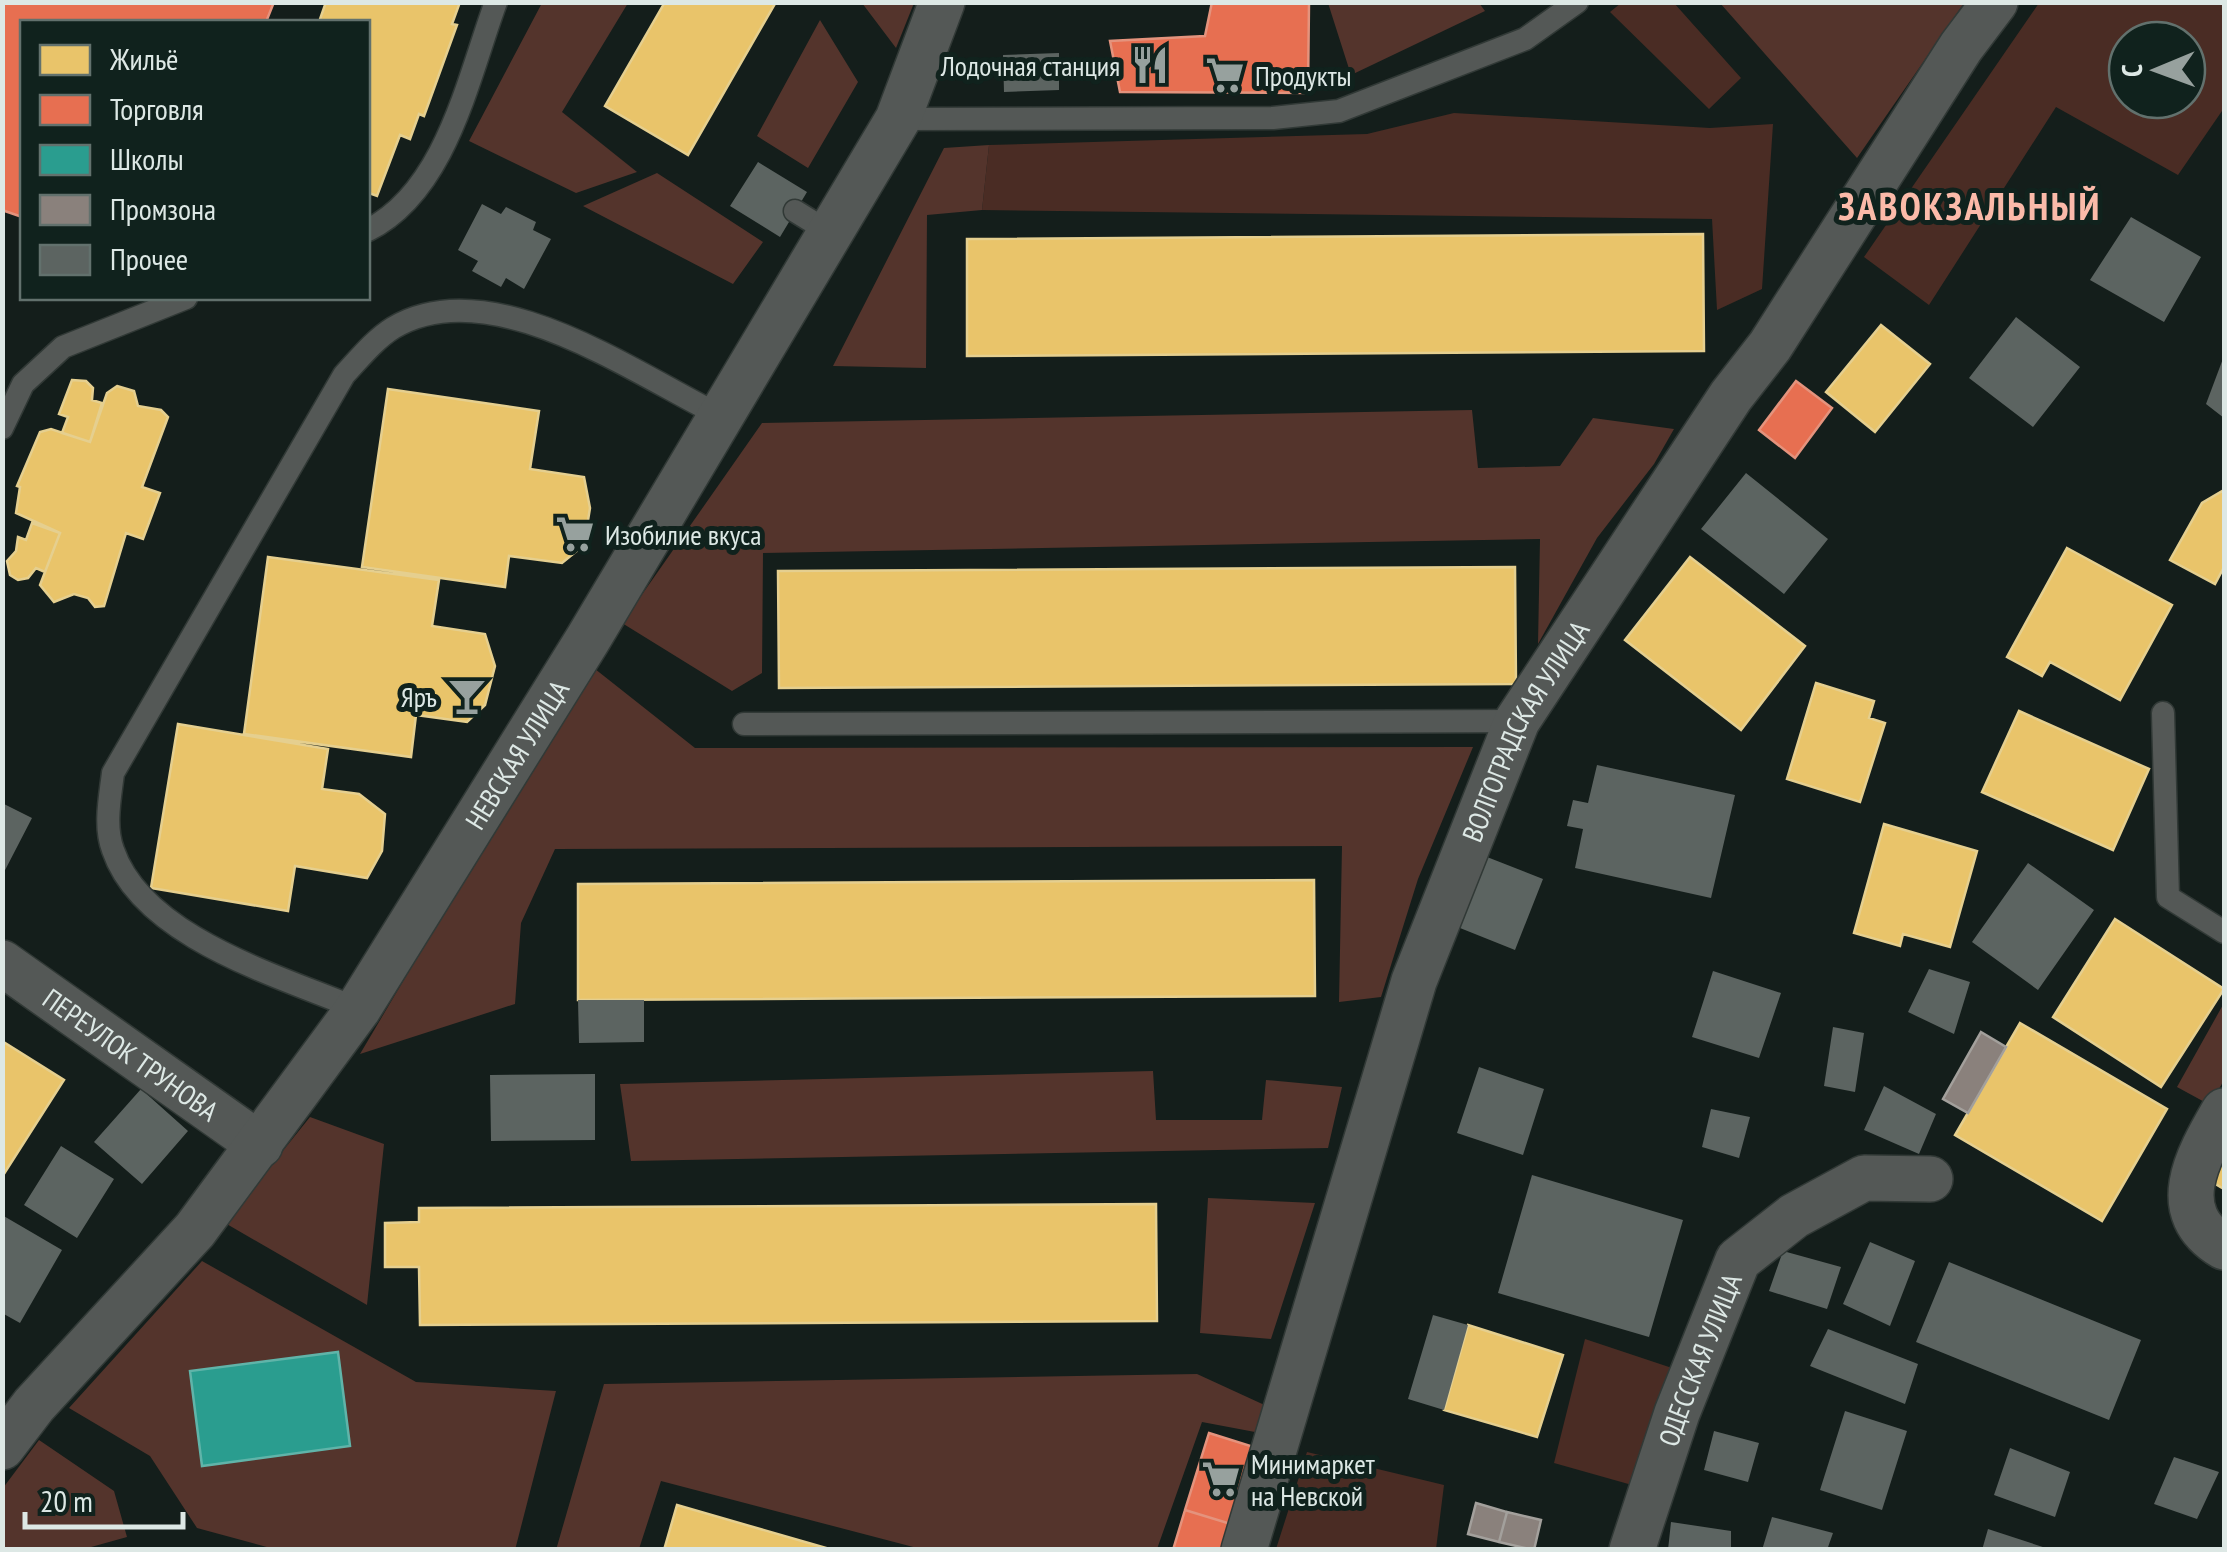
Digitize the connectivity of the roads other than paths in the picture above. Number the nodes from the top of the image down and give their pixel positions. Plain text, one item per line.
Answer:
1 (496, 2) edge
2 (942, 2) edge
3 (1577, 2) edge
4 (1995, 2) edge
5 (898, 118) junction
6 (370, 229) edge
7 (181, 300) edge
8 (719, 415) junction
9 (2, 428) edge
10 (2163, 713) dead end
11 (1517, 721) junction
12 (744, 724) dead end
13 (2224, 932) edge
14 (2, 963) edge
15 (358, 1009) junction
16 (2224, 1111) edge
17 (260, 1146) junction
18 (1930, 1179) dead end
19 (2224, 1247) edge
20 (2, 1447) edge
21 (1244, 1550) edge
22 (1632, 1550) edge

1 - 6 lane
2 - 5 street, НЕВСКАЯ УЛИЦА
3 - 5 lane
4 - 11 street, ВОЛГОГРАДСКАЯ УЛИЦА
5 - 8 street, НЕВСКАЯ УЛИЦА
7 - 9 lane
8 - 15 street, НЕВСКАЯ УЛИЦА
8 - 15 lane
10 - 13 lane
11 - 12 lane
11 - 21 street, ВОЛГОГРАДСКАЯ УЛИЦА
14 - 17 street, ПЕРЕУЛОК ТРУНОВА
15 - 17 street, НЕВСКАЯ УЛИЦА
16 - 19 street
17 - 20 street, НЕВСКАЯ УЛИЦА
18 - 22 street, ОДЕССКАЯ УЛИЦА

